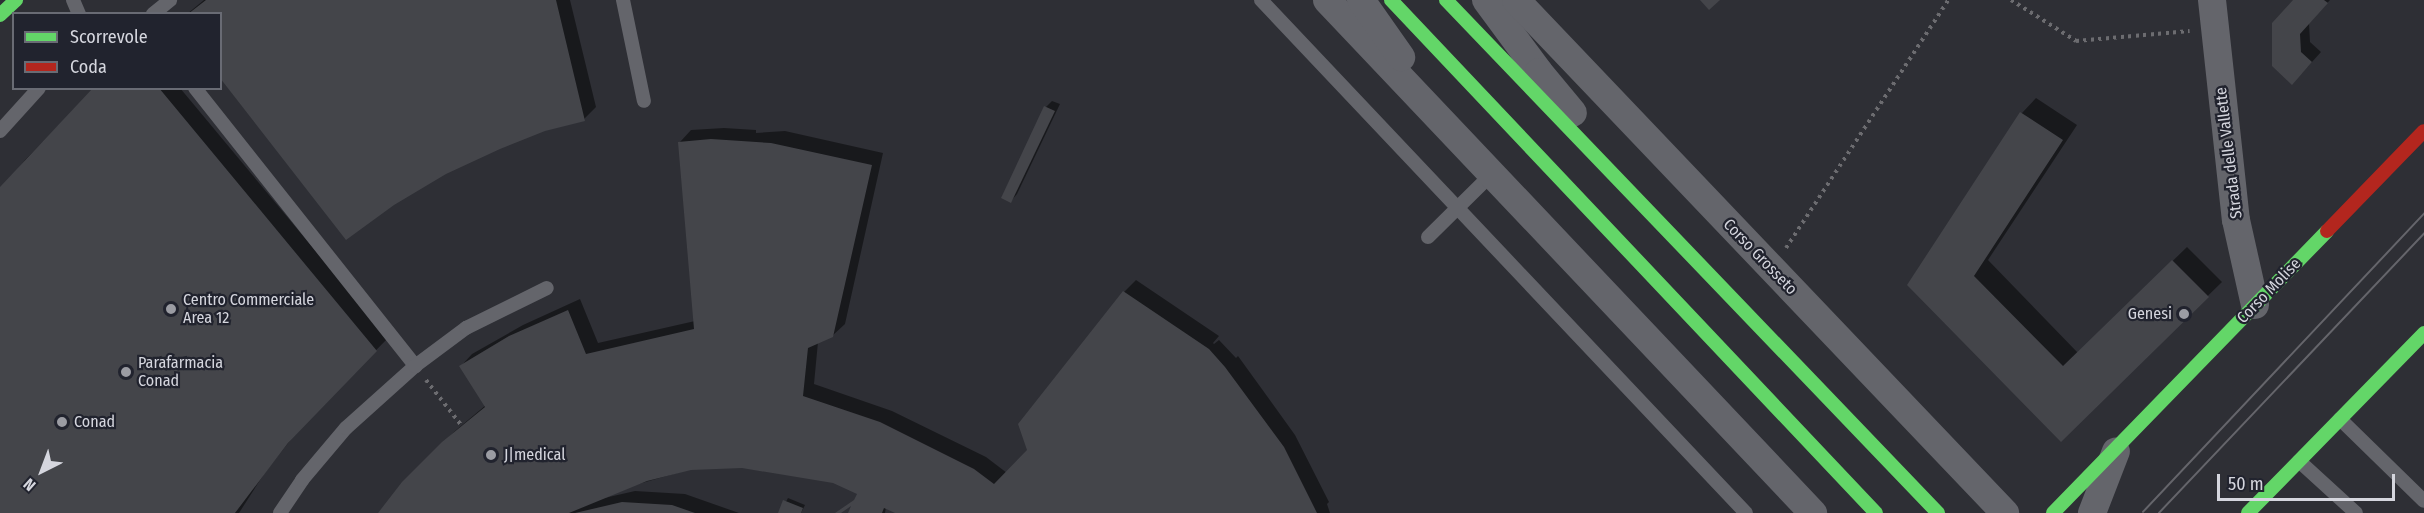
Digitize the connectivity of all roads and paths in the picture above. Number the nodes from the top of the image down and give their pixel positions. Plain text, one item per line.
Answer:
1 (16, 0) edge
2 (170, 0) edge
3 (623, 0) edge
4 (1261, 0) edge
5 (1327, 0) edge
6 (1361, 0) edge
7 (1391, 0) edge
8 (1446, 0) edge
9 (1486, 0) edge
10 (1516, 0) edge
11 (1948, 0) edge
12 (2011, 0) edge
13 (2212, 0) edge
14 (155, 12) edge
15 (0, 15) edge
16 (2215, 29) junction
17 (37, 90) edge
18 (197, 90) edge
19 (644, 101) dead end
20 (1443, 120) junction
21 (0, 131) edge
22 (2424, 131) edge
23 (1493, 173) junction
24 (1457, 209) junction
25 (1653, 217) junction
26 (1428, 237) dead end
27 (1772, 269) junction
28 (547, 288) dead end
29 (2255, 305) junction
30 (2424, 333) edge
31 (415, 366) junction
32 (2340, 419) junction
33 (462, 426) dead end
34 (2116, 451) junction
35 (2299, 461) junction
36 (2260, 501) junction
37 (2424, 501) edge
38 (2103, 505) edge
39 (280, 513) edge
40 (1746, 513) edge
41 (1813, 513) edge
42 (1876, 513) edge
43 (1938, 513) edge
44 (2005, 513) edge
45 (2053, 513) edge
46 (2248, 513) edge
47 (2272, 513) edge
48 (2356, 513) edge

1 - 15 main road
2 - 14 lane
3 - 19 lane
4 - 24 lane
5 - 20 street
6 - 20 street
7 - 42 main road
8 - 25 main road
9 - 25 street
10 - 27 street, Corso Grosseto
11 - 27 path
12 - 16 path
13 - 16 street, Strada delle Vallette
16 - 29 street, Strada delle Vallette
17 - 21 lane
18 - 31 lane
20 - 23 street
22 - 29 main road, Corso Molise
23 - 24 lane
23 - 41 street
24 - 26 lane
24 - 40 lane
25 - 43 main road
27 - 44 street, Corso Grosseto
28 - 31 lane
29 - 34 main road, Corso Molise
30 - 32 main road
31 - 33 path
31 - 39 lane
32 - 35 main road
32 - 37 lane
34 - 38 street, Corso Molise
34 - 45 main road, Corso Molise
35 - 36 main road
35 - 48 lane
36 - 46 main road
36 - 47 lane

